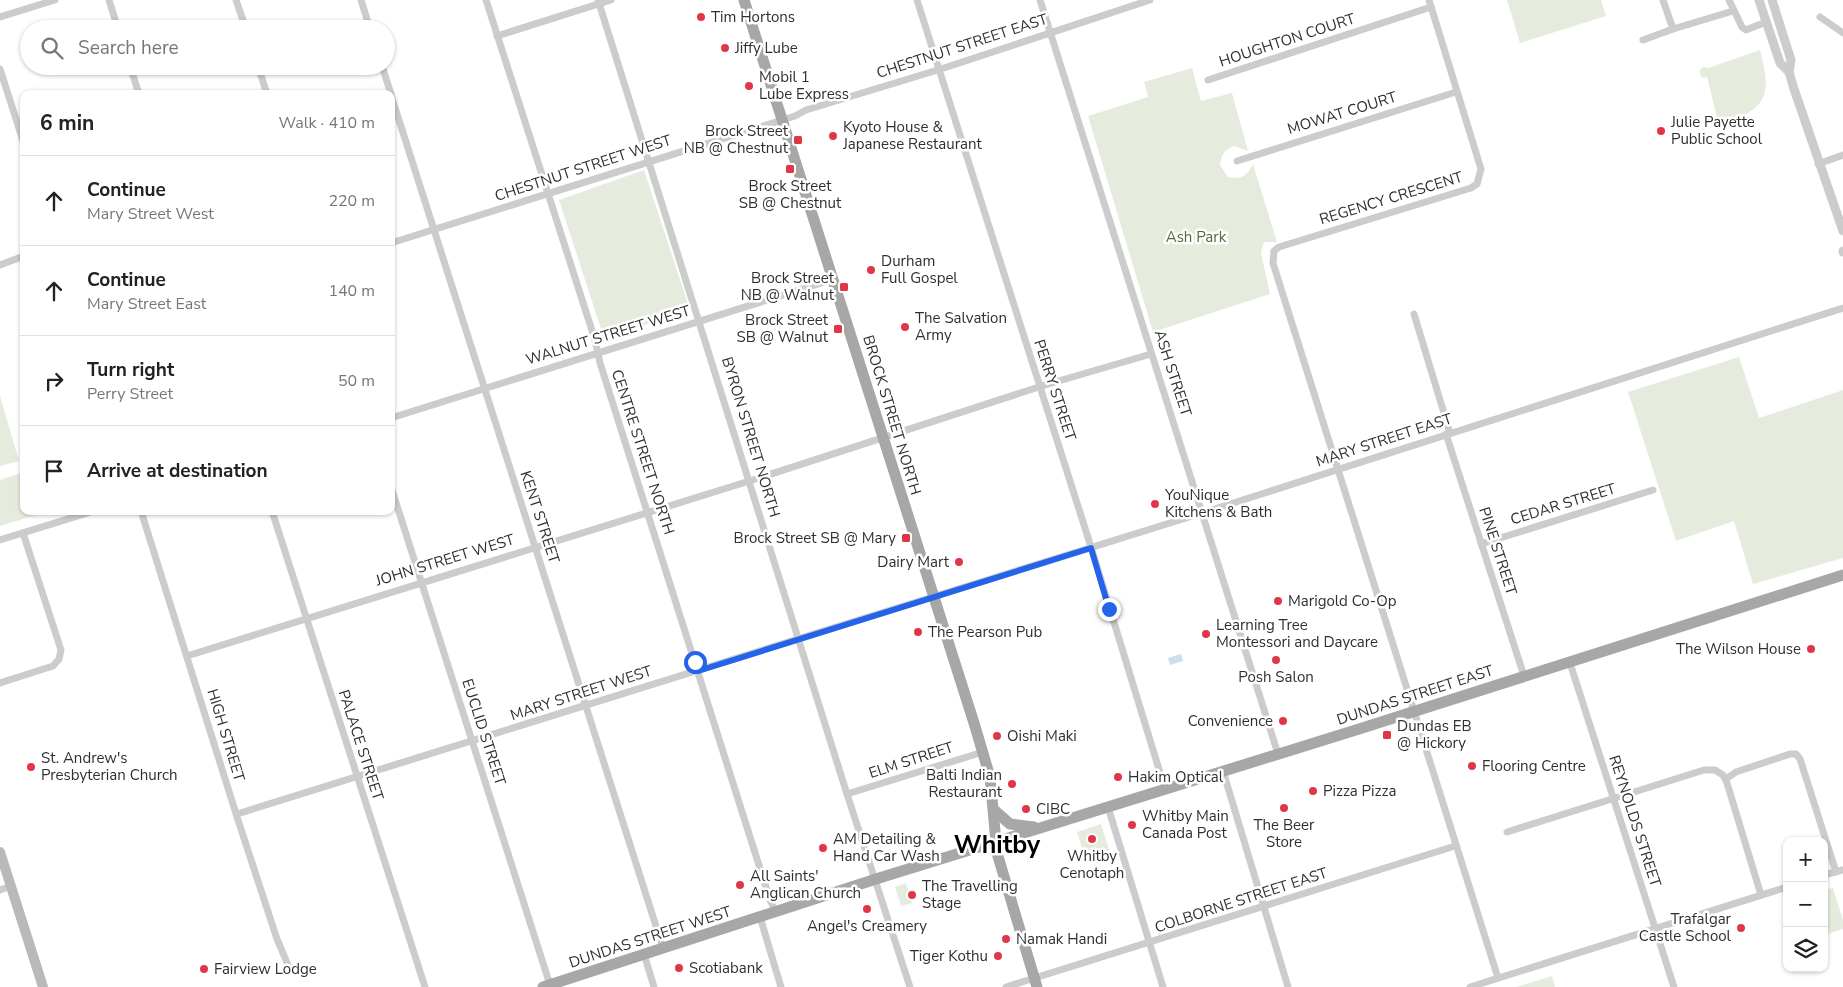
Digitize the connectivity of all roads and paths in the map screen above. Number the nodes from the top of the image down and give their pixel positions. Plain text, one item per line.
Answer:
1 (55, 0) edge
2 (109, 0) edge
3 (236, 0) edge
4 (361, 0) edge
5 (486, 0) edge
6 (611, 0) edge
7 (744, 0) edge
8 (917, 0) edge
9 (1040, 0) edge
10 (1150, 0) edge
11 (1663, 0) edge
12 (1729, 0) edge
13 (1759, 0) edge
14 (1772, 0) edge
15 (599, 2) edge
16 (1430, 4) edge
17 (1733, 10) junction
18 (0, 17) edge
19 (1820, 17) dead end
20 (115, 20) edge
21 (243, 20) edge
22 (367, 20) edge
23 (1766, 22) junction
24 (1674, 30) junction
25 (1051, 32) junction
26 (1843, 32) edge
27 (1782, 33) junction
28 (497, 36) junction
29 (1642, 40) dead end
30 (0, 69) edge
31 (941, 69) junction
32 (1789, 72) junction
33 (133, 75) edge
34 (261, 75) edge
35 (385, 75) edge
36 (1208, 80) dead end
37 (138, 90) edge
38 (265, 90) edge
39 (390, 90) edge
40 (1456, 92) junction
41 (395, 107) edge
42 (782, 120) junction
43 (20, 132) edge
44 (1843, 156) edge
45 (650, 161) junction
46 (1237, 161) dead end
47 (1818, 164) junction
48 (548, 193) junction
49 (434, 230) junction
50 (1843, 231) edge
51 (395, 242) edge
52 (20, 258) edge
53 (0, 265) edge
54 (834, 279) junction
55 (1843, 308) edge
56 (1414, 314) dead end
57 (699, 321) junction
58 (598, 352) junction
59 (1152, 354) junction
60 (1039, 387) junction
61 (484, 388) junction
62 (395, 417) edge
63 (1448, 434) junction
64 (884, 438) junction
65 (1337, 469) junction
66 (750, 480) junction
67 (1653, 490) dead end
68 (395, 500) edge
69 (647, 512) junction
70 (1202, 513) junction
71 (81, 515) edge
72 (142, 515) edge
73 (273, 515) edge
74 (22, 533) junction
75 (0, 540) edge
76 (1481, 544) junction
77 (535, 547) junction
78 (1091, 548) junction
79 (1843, 575) edge
80 (421, 582) junction
81 (932, 596) junction
82 (306, 618) junction
83 (800, 639) junction
84 (187, 656) junction
85 (1570, 663) junction
86 (698, 671) junction
87 (1524, 676) junction
88 (0, 683) edge
89 (585, 706) junction
90 (1414, 711) junction
91 (473, 742) junction
92 (983, 752) junction
93 (1278, 754) junction
94 (1223, 771) junction
95 (357, 777) junction
96 (1726, 779) junction
97 (1164, 789) junction
98 (848, 794) junction
99 (1613, 797) junction
100 (1108, 807) junction
101 (994, 810) junction
102 (237, 814) junction
103 (1044, 827) junction
104 (1507, 832) dead end
105 (995, 842) junction
106 (1455, 846) junction
107 (0, 852) edge
108 (1839, 871) edge
109 (876, 879) junction
110 (11, 886) junction
111 (1783, 888) edge
112 (0, 890) edge
113 (1761, 895) junction
114 (1266, 907) junction
115 (776, 912) junction
116 (760, 917) junction
117 (1656, 929) junction
118 (1149, 944) junction
119 (663, 948) junction
120 (644, 954) junction
121 (288, 965) dead end
122 (1498, 978) junction
123 (1036, 982) edge
124 (548, 986) edge
125 (43, 987) edge
126 (425, 987) edge
127 (654, 987) edge
128 (781, 987) edge
129 (910, 987) edge
130 (1006, 987) edge
131 (1163, 987) edge
132 (1288, 987) edge
133 (1470, 987) edge
134 (1674, 987) edge

1 - 18 street
2 - 20 street
3 - 21 street
4 - 22 street
5 - 28 street, CENTRE STREET NORTH
6 - 15 street
7 - 42 main road, BROCK STREET NORTH
8 - 31 street, PERRY STREET
9 - 25 street, ASH STREET
10 - 25 street, CHESTNUT STREET EAST
11 - 24 street
12 - 17 street
13 - 23 street
14 - 27 street
15 - 28 street
15 - 45 street, BYRON STREET NORTH
16 - 36 street, HOUGHTON COURT
16 - 40 street, REGENCY CRESCENT
17 - 23 street
17 - 24 street
19 - 26 street
23 - 27 street
23 - 32 street
24 - 29 street
25 - 31 street, CHESTNUT STREET EAST
25 - 59 street, ASH STREET
27 - 32 street
28 - 48 street, CENTRE STREET NORTH
30 - 43 street
31 - 42 street, CHESTNUT STREET EAST
31 - 60 street, PERRY STREET
32 - 47 street
33 - 37 street
34 - 38 street
35 - 39 street, KENT STREET
40 - 46 street, MOWAT COURT
40 - 65 street, REGENCY CRESCENT
41 - 49 street, KENT STREET
42 - 45 street, CHESTNUT STREET WEST
42 - 54 main road, BROCK STREET NORTH
44 - 47 street
45 - 48 street, CHESTNUT STREET WEST
45 - 57 street, BYRON STREET NORTH
47 - 50 street
48 - 49 street, CHESTNUT STREET WEST
48 - 58 street, CENTRE STREET NORTH
49 - 51 street, CHESTNUT STREET WEST
49 - 61 street, KENT STREET
52 - 53 street
54 - 57 street, WALNUT STREET WEST
54 - 64 main road, BROCK STREET NORTH
55 - 63 street, MARY STREET EAST
56 - 63 street, PINE STREET
57 - 58 street, WALNUT STREET WEST
57 - 66 street, BYRON STREET NORTH
58 - 61 street, WALNUT STREET WEST
58 - 69 street, CENTRE STREET NORTH
59 - 60 street, JOHN STREET WEST
59 - 70 street, ASH STREET
60 - 64 street, JOHN STREET WEST
60 - 78 street, PERRY STREET
61 - 62 street, WALNUT STREET WEST
61 - 77 street, KENT STREET
63 - 65 street, MARY STREET EAST
63 - 76 street, PINE STREET
64 - 66 street, JOHN STREET WEST
64 - 81 main road, BROCK STREET NORTH
65 - 70 street, MARY STREET EAST
65 - 90 street
66 - 69 street, JOHN STREET WEST
66 - 83 street, BYRON STREET NORTH
67 - 76 street, CEDAR STREET
68 - 80 street, EUCLID STREET
69 - 77 street, JOHN STREET WEST
69 - 86 street, CENTRE STREET NORTH
70 - 78 street, MARY STREET EAST
70 - 93 street, ASH STREET
71 - 74 street
72 - 84 street, HIGH STREET
73 - 82 street, PALACE STREET
74 - 75 street
74 - 88 street
76 - 87 street, PINE STREET
77 - 80 street, JOHN STREET WEST
77 - 89 street, KENT STREET
78 - 81 street, MARY STREET EAST
78 - 97 street, PERRY STREET
79 - 85 main road, DUNDAS STREET EAST
80 - 82 street, JOHN STREET WEST
80 - 91 street, EUCLID STREET
81 - 83 street, MARY STREET WEST
81 - 92 main road, BROCK STREET NORTH
82 - 84 street, JOHN STREET WEST
82 - 95 street, PALACE STREET
83 - 86 street, MARY STREET WEST
83 - 98 street, BYRON STREET NORTH
84 - 102 street, HIGH STREET
85 - 87 main road, DUNDAS STREET EAST
85 - 99 street, REYNOLDS STREET
86 - 89 street, MARY STREET WEST
86 - 115 street, CENTRE STREET NORTH
87 - 90 main road, DUNDAS STREET EAST
89 - 91 street, MARY STREET WEST
89 - 119 street, KENT STREET
90 - 93 main road, DUNDAS STREET EAST
90 - 106 street
91 - 95 street, MARY STREET WEST
91 - 124 street, EUCLID STREET
92 - 98 street, ELM STREET
92 - 101 main road, BROCK STREET NORTH
93 - 94 main road, DUNDAS STREET EAST
94 - 97 main road, DUNDAS STREET EAST
94 - 114 street
95 - 102 street, MARY STREET WEST
95 - 126 street, PALACE STREET
96 - 99 street
96 - 108 street
96 - 113 street
97 - 100 main road, DUNDAS STREET EAST
98 - 109 street, BYRON STREET NORTH
99 - 104 street
99 - 117 street, REYNOLDS STREET
100 - 103 main road, DUNDAS STREET EAST
100 - 118 street
101 - 103 main road
101 - 105 main road, BROCK STREET NORTH
102 - 121 street, HIGH STREET
103 - 105 main road, DUNDAS STREET EAST
105 - 109 main road, DUNDAS STREET WEST
105 - 123 main road, BROCK STREET NORTH
106 - 114 street, COLBORNE STREET EAST
106 - 122 street
107 - 110 main road
109 - 115 main road, DUNDAS STREET WEST
109 - 129 street, BYRON STREET NORTH
110 - 112 street
110 - 125 main road
111 - 113 street
113 - 117 street
114 - 118 street, COLBORNE STREET EAST
114 - 132 street
115 - 116 main road, DUNDAS STREET WEST
116 - 119 main road, DUNDAS STREET WEST
116 - 128 street
117 - 122 street
117 - 134 street, REYNOLDS STREET
118 - 123 street, COLBORNE STREET EAST
118 - 131 street
119 - 120 main road, DUNDAS STREET WEST
120 - 124 main road, DUNDAS STREET WEST
120 - 127 street
122 - 133 street
123 - 130 street, COLBORNE STREET EAST

